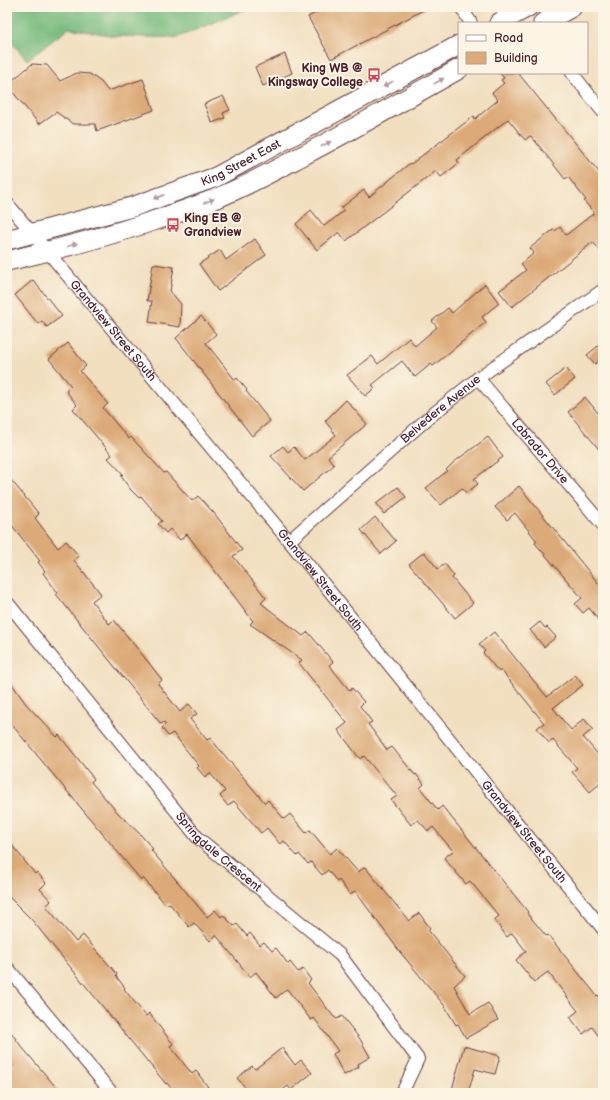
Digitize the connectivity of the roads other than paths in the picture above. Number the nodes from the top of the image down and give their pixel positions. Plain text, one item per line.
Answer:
1 (462, 7) edge
2 (528, 7) edge
3 (532, 7) edge
4 (572, 7) edge
5 (470, 22) edge
6 (502, 22) edge
7 (539, 22) edge
8 (545, 22) edge
9 (458, 47) edge
10 (458, 70) edge
11 (573, 74) edge
12 (603, 112) edge
13 (7, 204) edge
14 (33, 234) junction
15 (7, 240) edge
16 (48, 252) junction
17 (7, 261) edge
18 (603, 290) edge
19 (478, 378) junction
20 (603, 525) edge
21 (288, 541) junction
22 (7, 602) edge
23 (603, 930) edge
24 (7, 967) edge
25 (112, 1093) edge
26 (402, 1093) edge

1 - 5 street
2 - 6 main road
3 - 7 street
4 - 8 main road
9 -> 14 main road, King Street East
16 -> 10 main road, King Street East
11 - 12 street
13 - 14 street, Grandview Street South
14 - 15 main road, King Street East
14 - 16 street, Grandview Street South
16 - 17 main road, King Street East
16 - 21 street, Grandview Street South
18 - 19 street, Belvedere Avenue
19 - 20 street, Labrador Drive
19 - 21 street, Belvedere Avenue
21 - 23 street, Grandview Street South
22 - 26 street, Springdale Crescent
24 - 25 street

